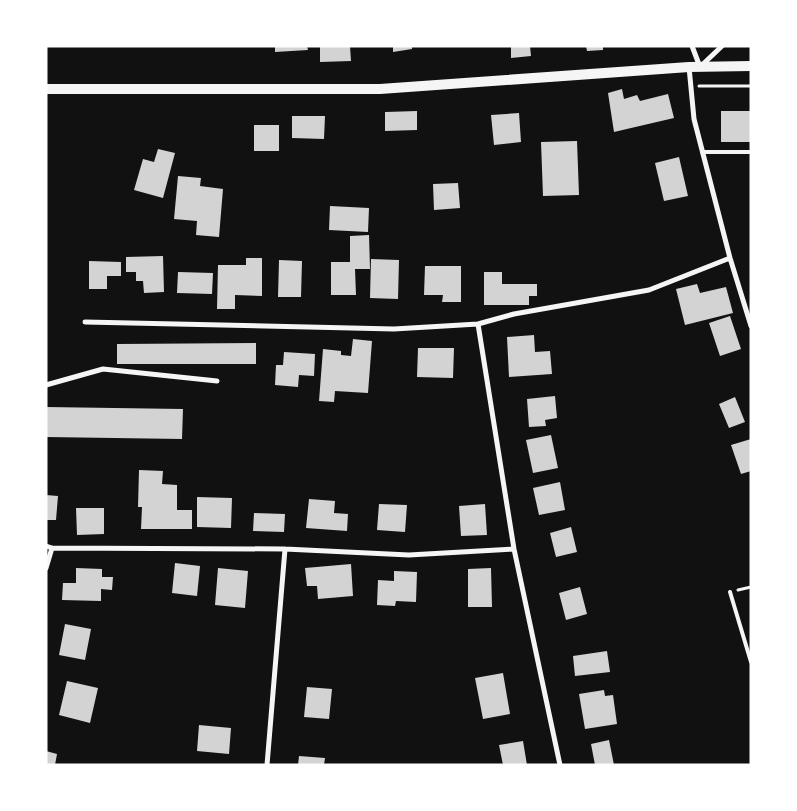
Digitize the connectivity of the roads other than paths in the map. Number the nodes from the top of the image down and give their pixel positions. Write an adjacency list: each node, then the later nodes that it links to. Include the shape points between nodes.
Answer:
1 (692, 46): 5 (street)
2 (722, 46): 5 (street)
3 (689, 66): 5 (main road); 6 (main road, via 380,89); 7 (street, via 689,86)
4 (751, 66): 5 (main road)
5 (700, 67)
6 (46, 89)
7 (702, 152): 8 (lane); 9 (street)
8 (751, 152)
9 (730, 258): 11 (street, via 649,290 514,314); 12 (street)
10 (85, 322): 11 (street, via 394,328)
11 (478, 324): 16 (street)
12 (751, 326)
13 (216, 381): 14 (street, via 103,369)
14 (46, 385)
15 (49, 547): 17 (street); 18 (street)
16 (514, 548): 17 (street, via 410,555); 22 (street)
17 (285, 549): 21 (street)
18 (46, 568)
19 (730, 592): 20 (lane)
20 (751, 662)
21 (266, 765)
22 (560, 765)

